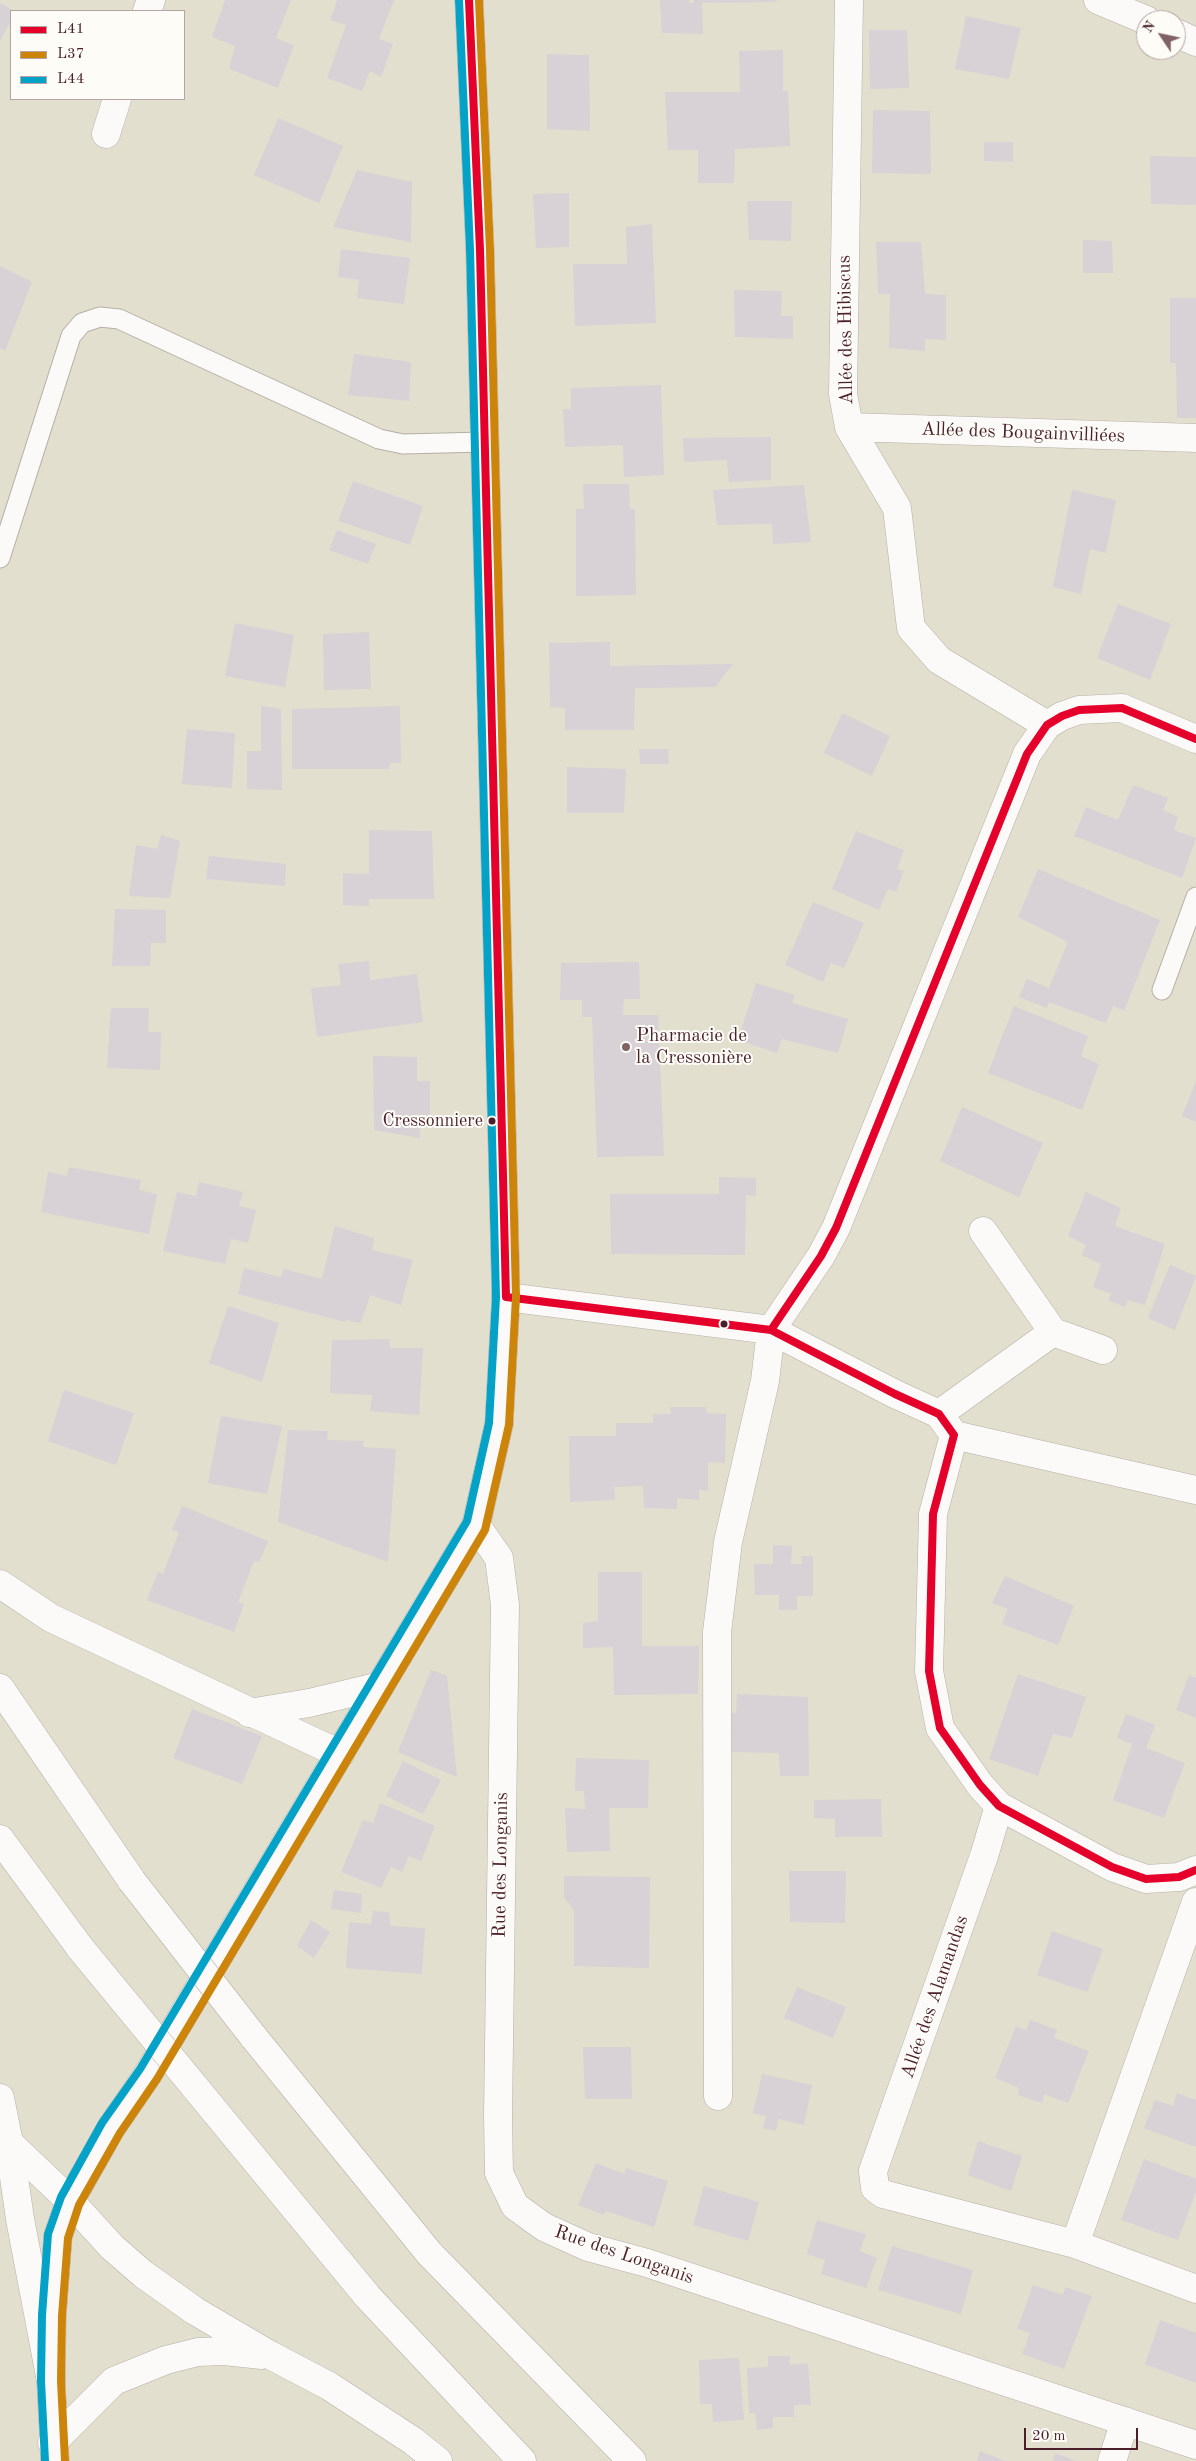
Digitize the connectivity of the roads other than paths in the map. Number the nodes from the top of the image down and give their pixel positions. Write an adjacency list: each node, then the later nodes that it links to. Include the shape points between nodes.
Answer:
1 (469, 0): 9 (main road, via 480,250)
2 (849, 0): 7 (main road, Allée des Hibiscus, via 843,394)
3 (1098, 0): 4 (main road)
4 (1136, 16)
5 (116, 100): 6 (main road)
6 (106, 134)
7 (849, 427): 8 (main road, Allée des Bougainvilliées); 11 (main road, Allée des Hibiscus, via 896,508 911,628 938,660)
8 (1196, 438)
9 (484, 442): 10 (lane, via 402,444 378,439 120,319 100,317 82,323 71,336); 16 (main road)
10 (0, 558)
11 (1047, 725): 12 (main road, via 1079,710 1122,708); 17 (main road, via 1027,754 836,1228 821,1256)
12 (1196, 739)
13 (1196, 897): 14 (lane)
14 (1162, 990)
15 (983, 1231): 18 (main road)
16 (506, 1297): 17 (main road); 22 (main road, via 499,1424)
17 (770, 1330): 20 (main road); 32 (main road, via 765,1381 728,1542 717,1632)
18 (1053, 1332): 19 (main road); 20 (main road)
19 (1103, 1350)
20 (947, 1424): 21 (main road); 28 (main road, via 933,1514 929,1671 940,1728)
21 (1196, 1490)
22 (476, 1525): 24 (main road); 40 (main road, Rue des Longanis, via 499,1558 505,1605 498,2116 500,2173 515,2206 544,2227 588,2246)
23 (0, 1584): 26 (main road, via 51,1618)
24 (380, 1686): 26 (main road); 27 (main road)
25 (0, 1688): 45 (main road, bridge, via 132,1881 429,2253)
26 (249, 1713): 27 (main road)
27 (340, 1754): 35 (main road, via 148,2074 111,2128)
28 (999, 1806): 30 (main road, via 1112,1867 1146,1879 1179,1877); 36 (main road, Allée des Alamandas, via 873,2171 875,2188 884,2194)
29 (0, 1840): 44 (main road, bridge, via 81,1949 368,2297)
30 (1196, 1870)
31 (1196, 1902): 36 (main road)
32 (718, 2096)
33 (0, 2098): 34 (main road)
34 (5, 2143): 35 (main road); 39 (main road)
35 (70, 2201): 38 (main road, via 112,2247 143,2274 195,2311); 39 (main road, via 58,2236)
36 (1075, 2244): 37 (main road)
37 (1196, 2288)
38 (270, 2356): 42 (main road, via 198,2352 166,2360 114,2381); 43 (main road, via 329,2386)
39 (51, 2381): 42 (main road)
40 (1125, 2422): 41 (main road, Rue des Longanis); 46 (main road)
41 (1196, 2445)
42 (54, 2452)
43 (438, 2461)
44 (522, 2461)
45 (632, 2461)
46 (1112, 2461)

